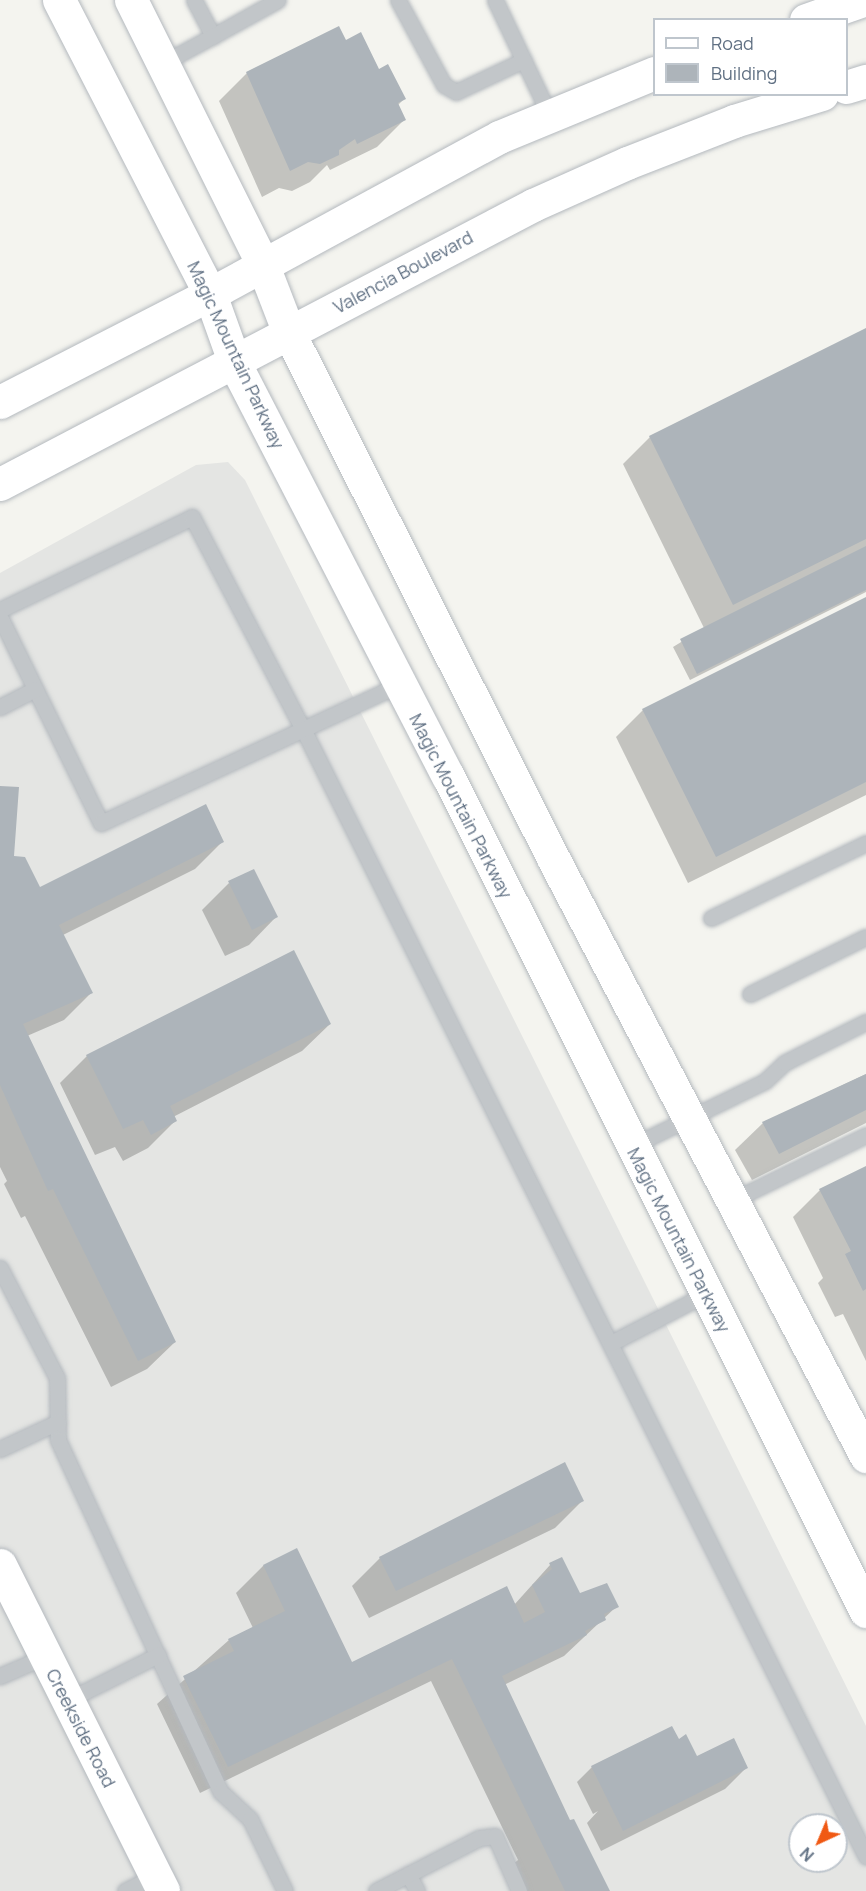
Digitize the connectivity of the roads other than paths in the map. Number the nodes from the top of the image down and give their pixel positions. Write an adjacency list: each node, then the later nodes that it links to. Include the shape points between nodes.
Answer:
1 (59, 0): 18 (main road, Magic Mountain Parkway)
2 (131, 0): 11 (main road)
3 (194, 0): 9 (lane)
4 (278, 0): 9 (lane)
5 (398, 0): 10 (lane, via 444,85 456,92)
6 (495, 0): 10 (lane)
7 (858, 1): 8 (main road)
8 (811, 18)
9 (213, 36): 11 (lane)
10 (524, 60): 16 (lane)
11 (164, 63): 17 (main road)
12 (653, 73): 16 (main road)
13 (866, 81): 14 (main road)
14 (848, 86)
15 (815, 96): 19 (main road, Valencia Boulevard, via 734,121 627,163 469,237)
16 (550, 116): 17 (main road, via 499,137)
17 (262, 263): 18 (main road); 19 (main road)
18 (210, 294): 20 (main road, Magic Mountain Parkway); 21 (main road)
19 (289, 333): 20 (main road, Valencia Boulevard); 34 (main road, via 554,860)
20 (236, 364): 22 (main road, Valencia Boulevard); 25 (main road, Magic Mountain Parkway)
21 (0, 402)
22 (0, 484)
23 (0, 610): 28 (lane, via 192,517)
24 (0, 617): 26 (lane)
25 (398, 686): 28 (lane); 36 (main road, Magic Mountain Parkway)
26 (35, 689): 27 (lane); 28 (lane, via 101,823)
27 (0, 707)
28 (304, 731): 40 (lane)
29 (866, 843): 30 (lane)
30 (711, 918)
31 (866, 936): 32 (lane)
32 (750, 994)
33 (866, 1022): 34 (lane, via 784,1063 765,1081)
34 (690, 1117): 36 (lane); 37 (main road)
35 (866, 1135): 37 (lane)
36 (632, 1146): 39 (main road, Magic Mountain Parkway)
37 (733, 1200): 43 (main road)
38 (0, 1268): 41 (lane, via 57,1378)
39 (706, 1294): 40 (lane); 45 (main road, Magic Mountain Parkway)
40 (611, 1343): 50 (lane)
41 (58, 1422): 42 (lane); 46 (lane, via 58,1440)
42 (0, 1449)
43 (866, 1456)
44 (0, 1564): 47 (main road, Creekside Road)
45 (866, 1611)
46 (158, 1655): 49 (lane); 54 (lane, via 221,1792 250,1820)
47 (46, 1656): 48 (lane); 49 (main road, Creekside Road)
48 (0, 1676)
49 (68, 1700): 52 (main road, Creekside Road)
50 (866, 1856)
51 (408, 1874): 55 (lane); 56 (lane); 57 (lane, via 479,1838 495,1836)
52 (159, 1884): 53 (lane)
53 (125, 1891)
54 (285, 1891)
55 (376, 1891)
56 (417, 1891)
57 (519, 1891)

